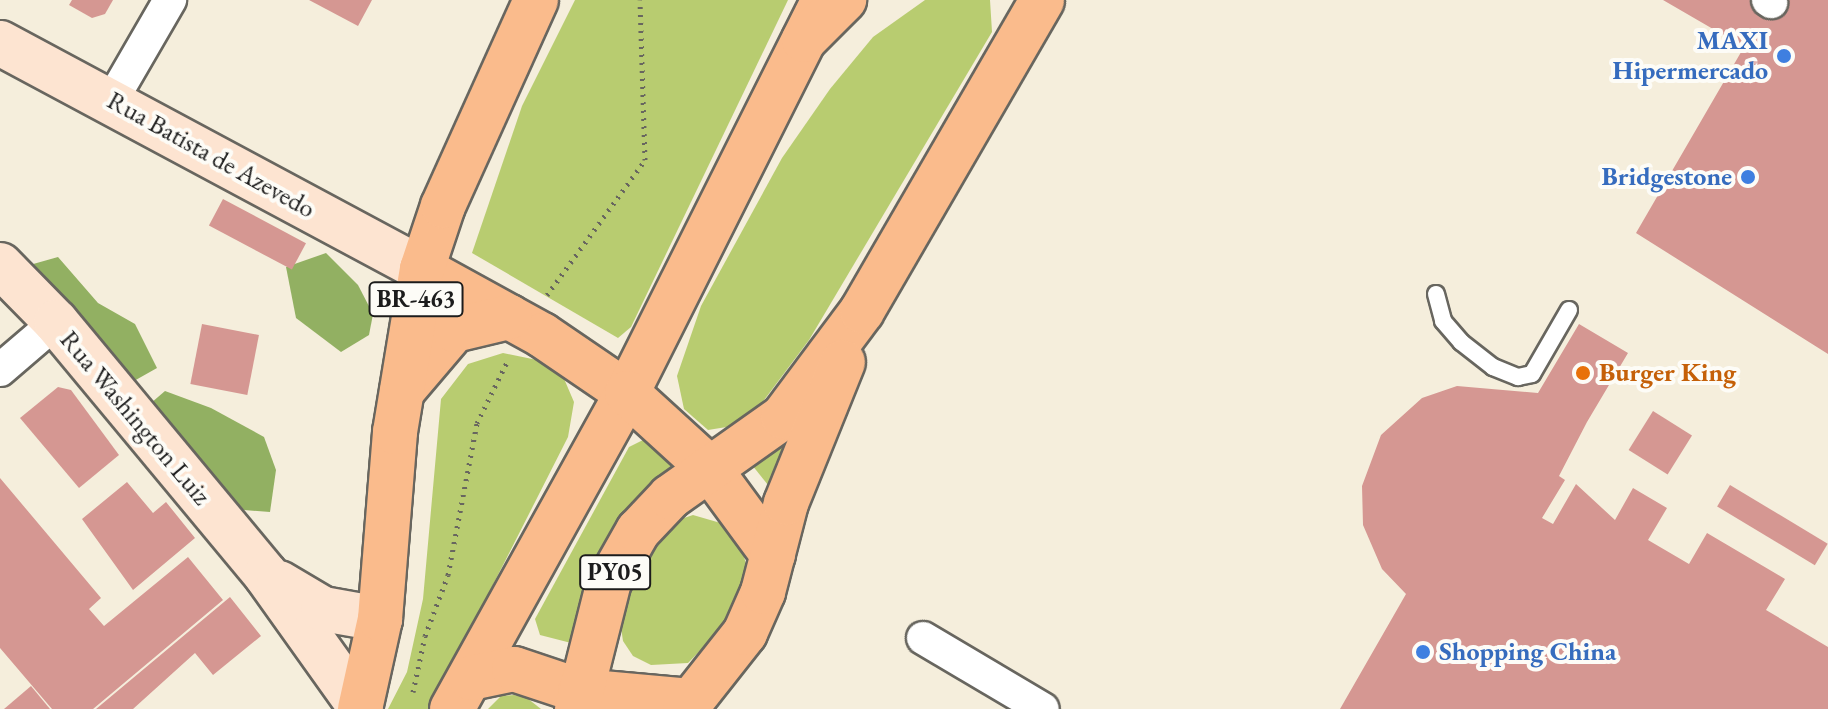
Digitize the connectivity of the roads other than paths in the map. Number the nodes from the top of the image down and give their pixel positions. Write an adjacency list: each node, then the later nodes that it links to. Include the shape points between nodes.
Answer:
1 (170, 0): 8 (street)
2 (536, 0): 10 (main road, BR-463, via 443,206)
3 (824, 0): 6 (main road)
4 (844, 0): 6 (main road)
5 (1042, 0): 13 (main road)
6 (804, 40): 18 (main road)
7 (0, 43): 8 (street, Rua Batista de Azevedo)
8 (112, 100): 10 (street, Rua Batista de Azevedo)
9 (0, 265): 15 (street, Rua Washington Luiz)
10 (422, 269): 14 (main road); 17 (main road, BR-463)
11 (1436, 294): 12 (lane, via 1443,321 1461,342 1493,367 1518,377 1532,374)
12 (1569, 310)
13 (862, 311): 19 (main road, via 783,417); 20 (main road, via 786,503)
14 (509, 317): 17 (main road, via 454,330); 18 (main road)
15 (56, 322): 16 (street); 21 (street, Rua Washington Luiz)
16 (0, 370)
17 (401, 393): 22 (main road, BR-463)
18 (627, 393): 19 (main road); 24 (main road)
19 (709, 468): 20 (main road); 25 (main road, PY05, via 670,497 638,531 609,582)
20 (773, 555): 26 (main road, via 745,633)
21 (266, 575): 22 (street, Rua Washington Luiz, via 323,609); 27 (street, Rua Washington Luiz)
22 (380, 619): 27 (main road, BR-463)
23 (923, 638): 28 (street)
24 (445, 695): 25 (main road, via 493,669 514,669)
25 (579, 700): 26 (main road)
26 (688, 705)
27 (360, 708)
28 (1043, 709)

